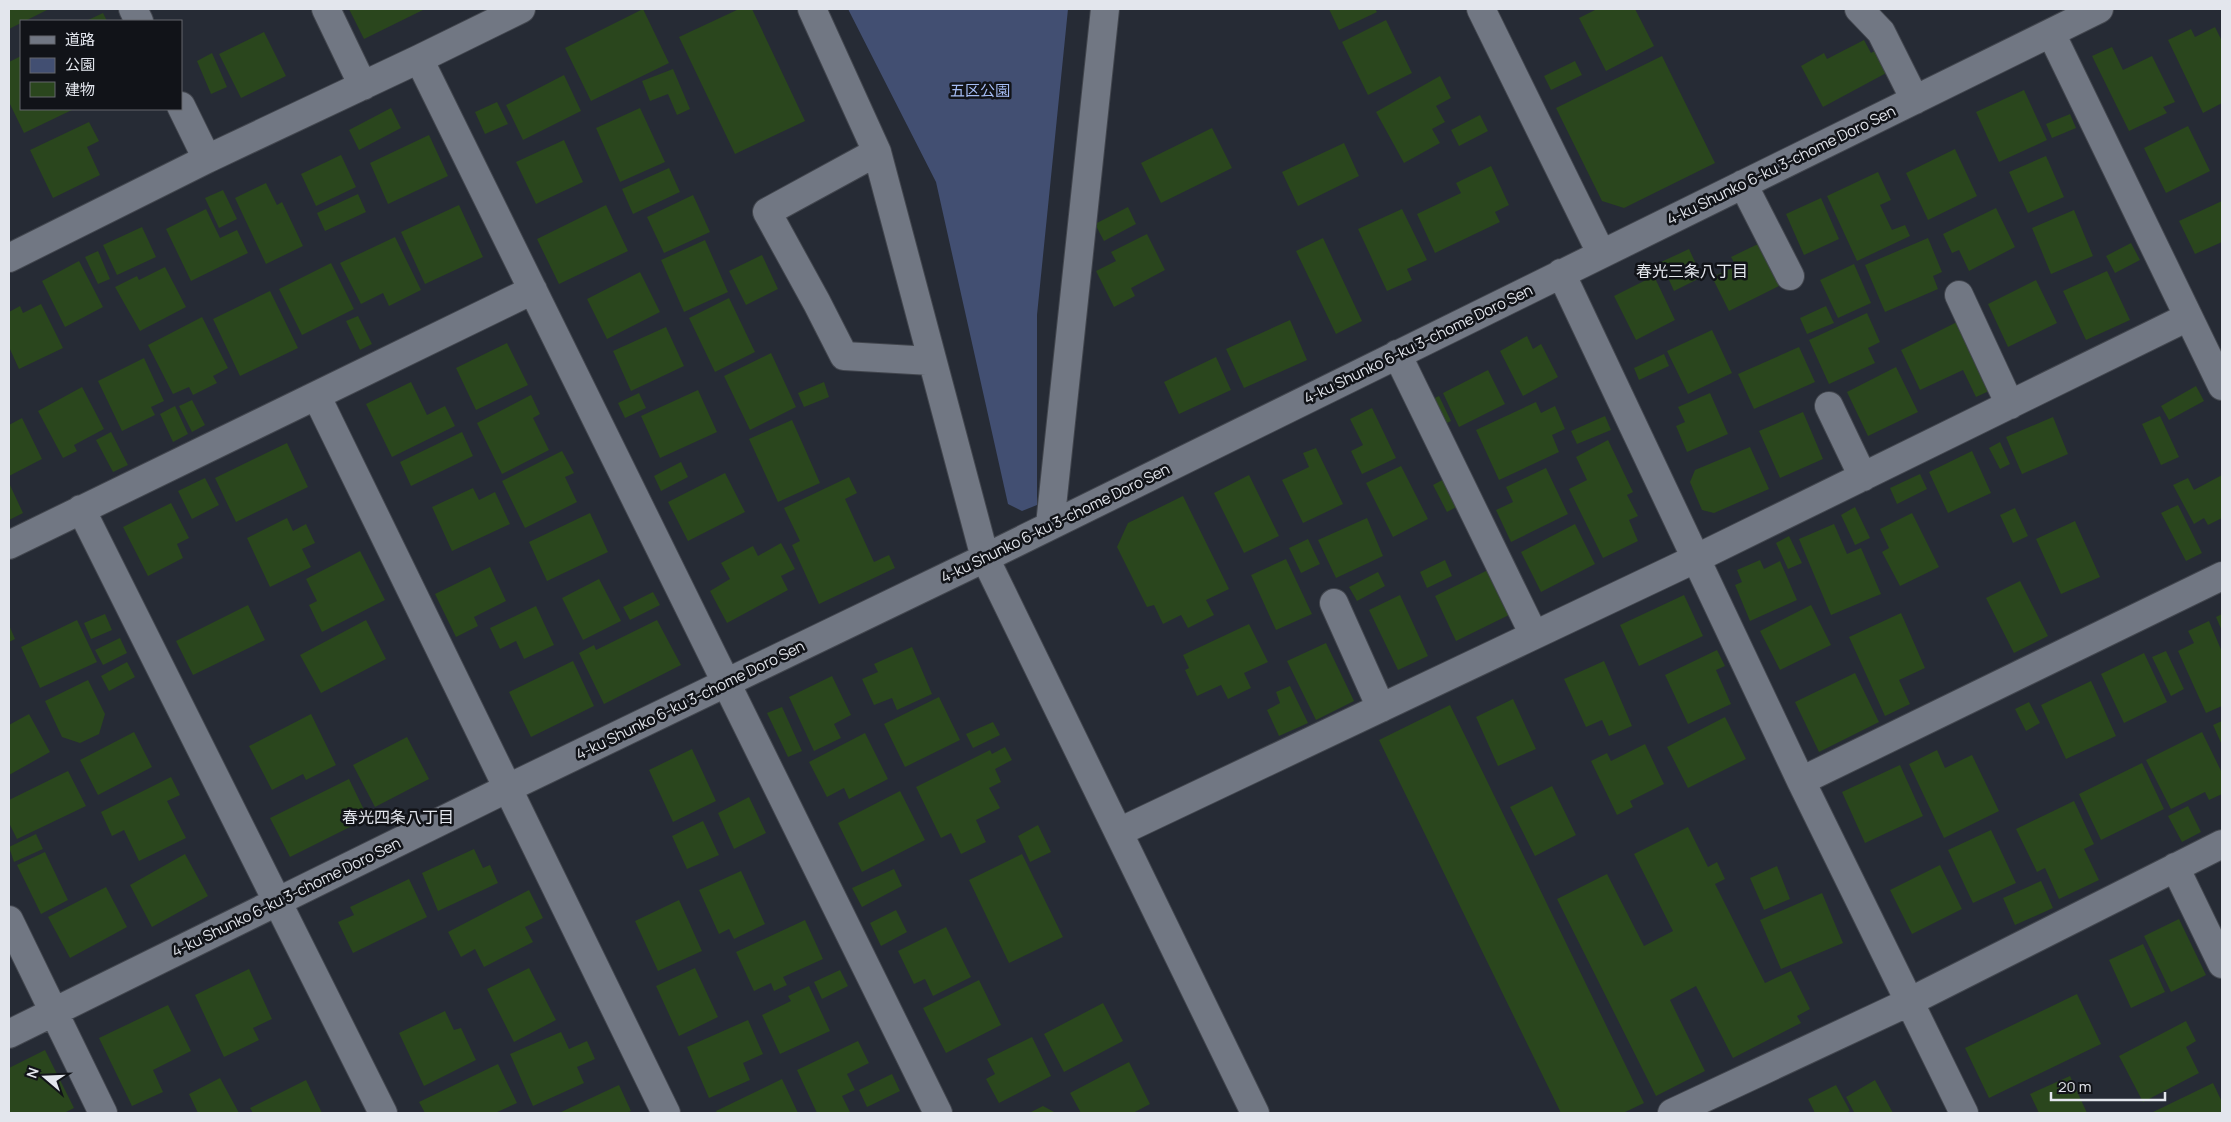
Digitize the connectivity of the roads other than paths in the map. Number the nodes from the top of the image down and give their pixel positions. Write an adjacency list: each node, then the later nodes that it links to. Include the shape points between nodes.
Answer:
1 (326, 9): 10 (street)
2 (521, 9): 9 (street)
3 (812, 9): 13 (street)
4 (1105, 9): 31 (street)
5 (1481, 9): 16 (street)
6 (1859, 9): 11 (street, via 1880,32)
7 (2099, 9): 8 (street, 4-ku Shunko 6-ku 3-chome Doro Sen)
8 (2051, 34): 11 (street, 4-ku Shunko 6-ku 3-chome Doro Sen); 22 (street)
9 (419, 60): 10 (street); 20 (street)
10 (363, 86): 14 (street)
11 (1915, 100): 15 (street, 4-ku Shunko 6-ku 3-chome Doro Sen)
12 (182, 108): 14 (street)
13 (877, 152): 24 (street); 24 (street, via 767,212 844,356)
14 (207, 159): 17 (street)
15 (1743, 184): 16 (street, 4-ku Shunko 6-ku 3-chome Doro Sen); 19 (street)
16 (1601, 253): 18 (street, 4-ku Shunko 6-ku 3-chome Doro Sen)
17 (9, 258)
18 (1561, 273): 23 (street, 4-ku Shunko 6-ku 3-chome Doro Sen); 34 (street)
19 (1790, 276)
20 (533, 290): 26 (street); 38 (street)
21 (1959, 295): 27 (street)
22 (2188, 317): 25 (street); 27 (street)
23 (1397, 354): 31 (street, 4-ku Shunko 6-ku 3-chome Doro Sen); 37 (street)
24 (931, 361): 33 (street)
25 (2222, 386)
26 (317, 397): 30 (street); 41 (street)
27 (2010, 405): 29 (street)
28 (1829, 406): 29 (street)
29 (1863, 478): 34 (street)
30 (81, 509): 32 (street); 45 (street)
31 (1050, 525): 33 (street, 4-ku Shunko 6-ku 3-chome Doro Sen)
32 (9, 545)
33 (985, 558): 38 (street, 4-ku Shunko 6-ku 3-chome Doro Sen); 42 (street)
34 (1697, 558): 37 (street); 40 (street)
35 (2222, 576): 40 (street)
36 (1334, 603): 39 (street)
37 (1534, 636): 39 (street)
38 (726, 682): 41 (street, 4-ku Shunko 6-ku 3-chome Doro Sen); 54 (street)
39 (1381, 708): 42 (street)
40 (1801, 780): 48 (street)
41 (506, 788): 45 (street, 4-ku Shunko 6-ku 3-chome Doro Sen); 53 (street)
42 (1119, 832): 55 (street)
43 (2222, 844): 44 (street)
44 (2175, 867): 47 (street); 48 (street)
45 (277, 901): 49 (street, 4-ku Shunko 6-ku 3-chome Doro Sen); 52 (street)
46 (9, 920): 49 (street)
47 (2222, 964)
48 (1909, 1002): 56 (street); 57 (street)
49 (53, 1012): 50 (street, 4-ku Shunko 6-ku 3-chome Doro Sen); 51 (street)
50 (9, 1034)
51 (103, 1113)
52 (382, 1113)
53 (666, 1113)
54 (938, 1113)
55 (1256, 1113)
56 (1672, 1113)
57 (1964, 1113)

